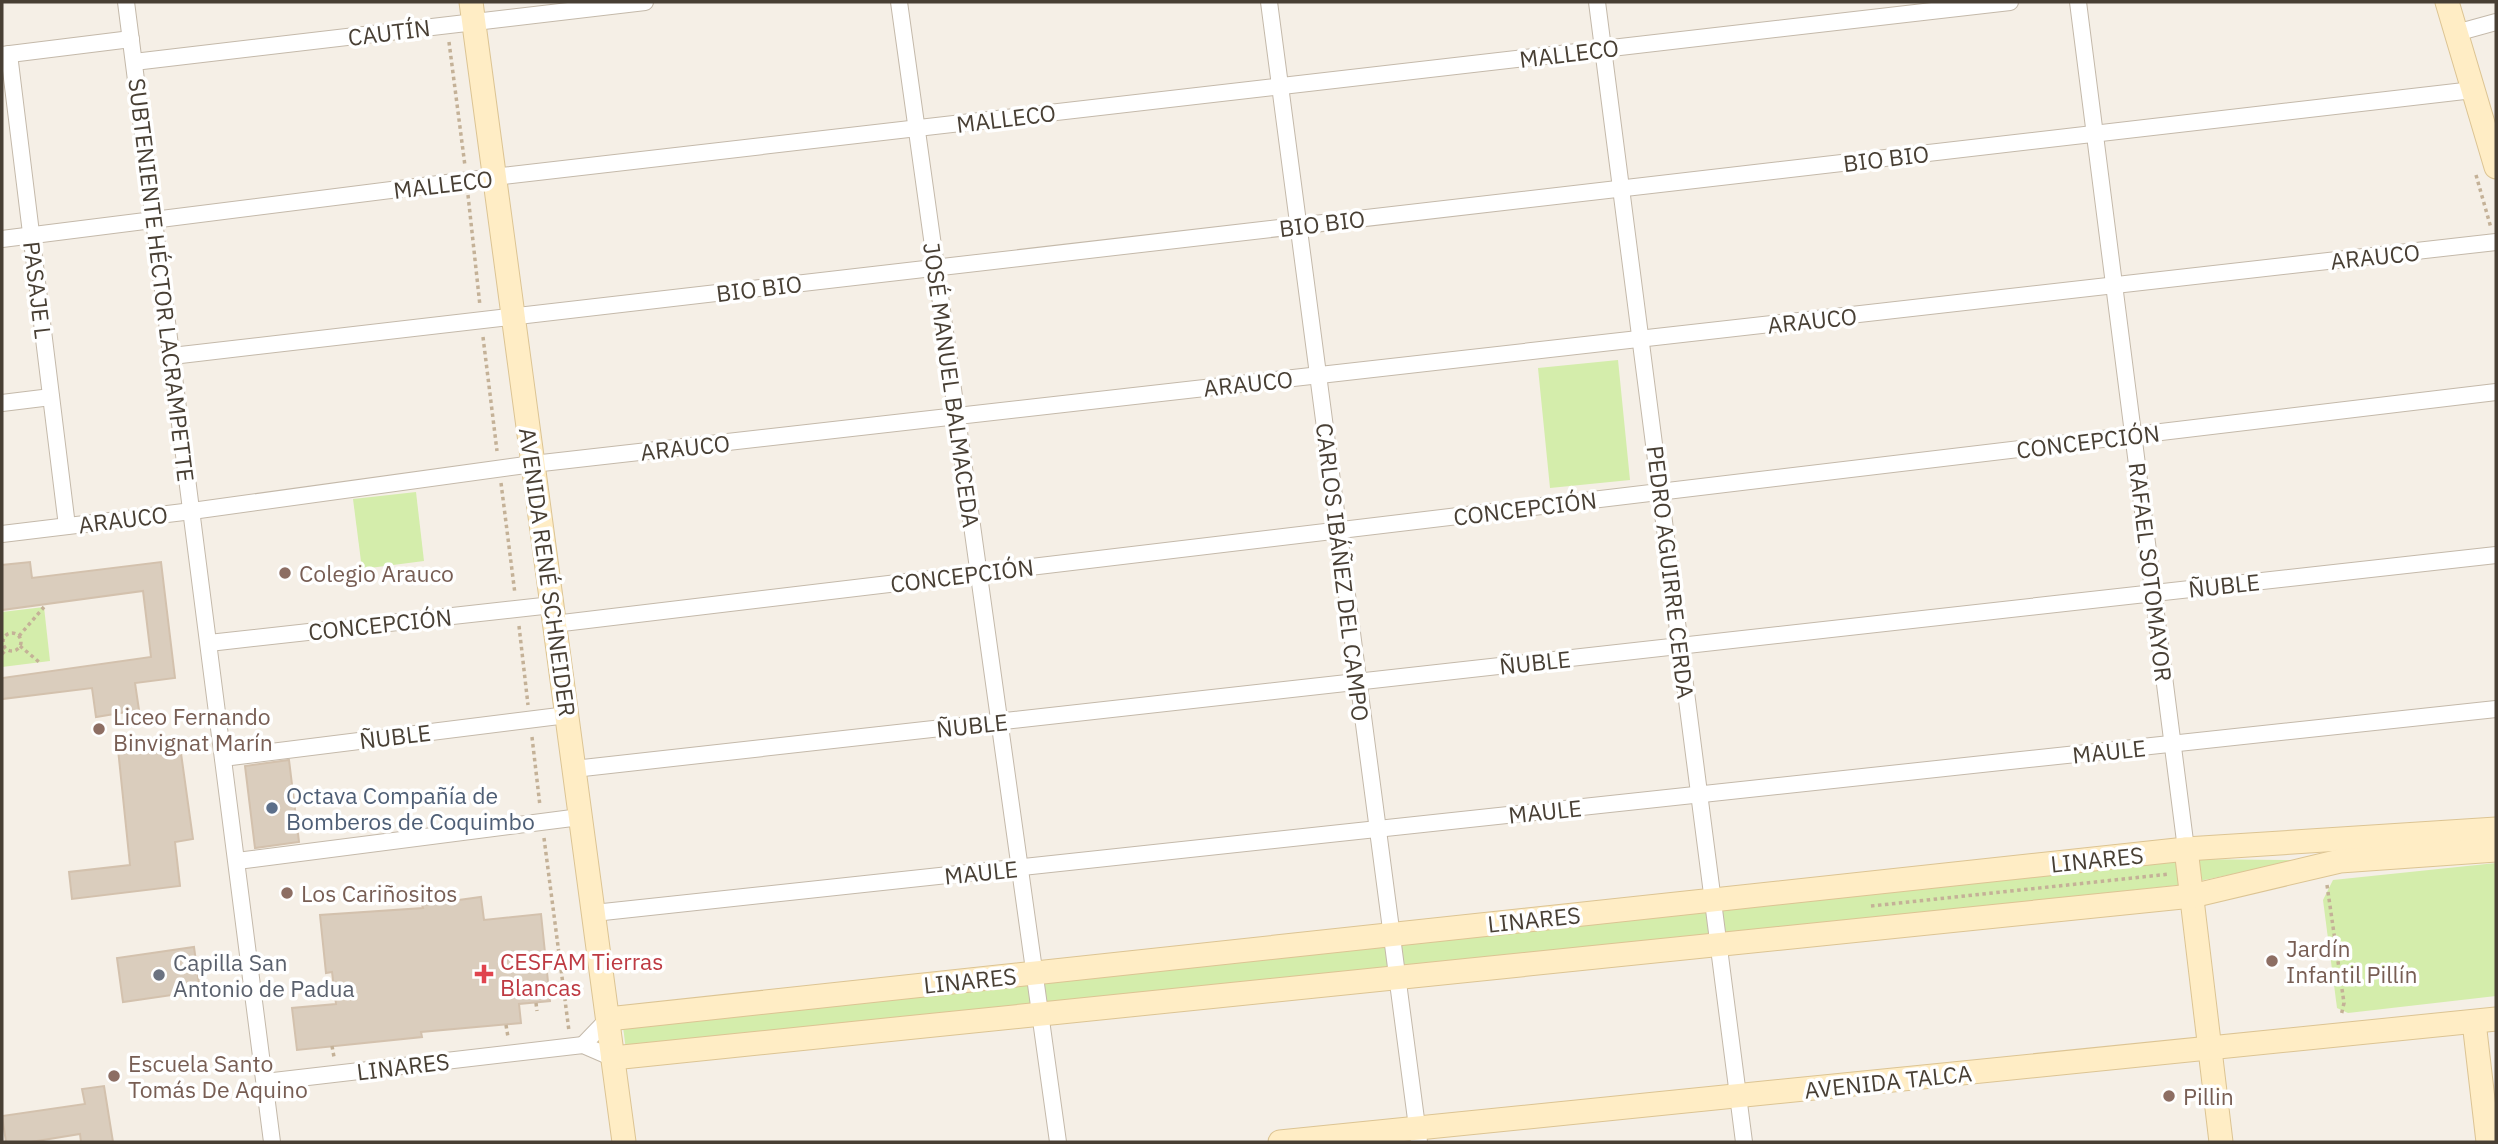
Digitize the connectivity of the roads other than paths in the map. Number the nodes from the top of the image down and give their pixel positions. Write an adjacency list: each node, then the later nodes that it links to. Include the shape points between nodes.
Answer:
1 (126, 2): 12 (street, SUBTENIENTE HÉCTOR LACRAMPETTE)
2 (645, 2): 9 (street, CAUTÍN)
3 (899, 2): 18 (street, JOSÉ MANUEL BALMACEDA)
4 (1269, 2): 16 (street, CARLOS IBÁÑEZ DEL CAMPO)
5 (1597, 2): 13 (street, PEDRO AGUIRRE CERDA)
6 (2010, 2): 13 (street, MALLECO)
7 (2078, 2): 19 (street, RAFAEL SOTOMAYOR)
8 (2446, 2): 11 (main road)
9 (472, 12): 15 (street, CAUTÍN, via 446,25); 21 (main road, AVENIDA RENÉ SCHNEIDER)
10 (2496, 22): 11 (street)
11 (2456, 33): 17 (main road)
12 (131, 39): 14 (street); 15 (street, SUBTENIENTE HÉCTOR LACRAMPETTE)
13 (1603, 49): 16 (street, MALLECO); 22 (street, PEDRO AGUIRRE CERDA)
14 (5, 55): 25 (street, PASAJE L)
15 (134, 62): 23 (street, SUBTENIENTE HÉCTOR LACRAMPETTE)
16 (1280, 86): 18 (street, MALLECO); 24 (street, CARLOS IBÁÑEZ DEL CAMPO)
17 (2473, 90): 19 (street, BIO BIO); 20 (main road)
18 (916, 128): 21 (street, MALLECO); 28 (street, JOSÉ MANUEL BALMACEDA)
19 (2095, 134): 22 (street, BIO BIO); 29 (street, RAFAEL SOTOMAYOR)
20 (2496, 167)
21 (494, 177): 23 (street, MALLECO); 30 (main road, AVENIDA RENÉ SCHNEIDER)
22 (1621, 188): 24 (street, BIO BIO); 31 (street, PEDRO AGUIRRE CERDA)
23 (154, 220): 25 (street, MALLECO); 32 (street, SUBTENIENTE HÉCTOR LACRAMPETTE)
24 (1298, 226): 28 (street, BIO BIO); 33 (street, CARLOS IBÁÑEZ DEL CAMPO)
25 (31, 236): 26 (street, MALLECO); 35 (street, PASAJE L)
26 (2, 239)
27 (2496, 243): 29 (street, ARAUCO)
28 (936, 268): 30 (street, BIO BIO); 37 (street, JOSÉ MANUEL BALMACEDA)
29 (2115, 285): 31 (street, ARAUCO); 38 (street, RAFAEL SOTOMAYOR)
30 (513, 316): 32 (street, BIO BIO); 39 (main road, AVENIDA RENÉ SCHNEIDER)
31 (1641, 339): 33 (street, ARAUCO); 40 (street, PEDRO AGUIRRE CERDA)
32 (172, 356): 41 (street, SUBTENIENTE HÉCTOR LACRAMPETTE)
33 (1318, 376): 37 (street, ARAUCO); 43 (street, CARLOS IBÁÑEZ DEL CAMPO)
34 (2496, 393): 38 (street, CONCEPCIÓN)
35 (51, 397): 36 (street); 42 (street, PASAJE L)
36 (2, 403)
37 (957, 416): 39 (street, ARAUCO); 46 (street, JOSÉ MANUEL BALMACEDA)
38 (2133, 436): 40 (street, CONCEPCIÓN); 47 (street, RAFAEL SOTOMAYOR)
39 (533, 464): 41 (street, ARAUCO); 48 (main road, AVENIDA RENÉ SCHNEIDER)
40 (1660, 492): 43 (street, CONCEPCIÓN); 50 (street, PEDRO AGUIRRE CERDA)
41 (191, 511): 42 (street, ARAUCO); 49 (street, SUBTENIENTE HÉCTOR LACRAMPETTE)
42 (67, 526): 44 (street, ARAUCO)
43 (1338, 531): 46 (street, CONCEPCIÓN); 51 (street, CARLOS IBÁÑEZ DEL CAMPO)
44 (2, 534)
45 (2496, 555): 47 (street, ÑUBLE)
46 (979, 573): 48 (street, CONCEPCIÓN); 54 (street, JOSÉ MANUEL BALMACEDA)
47 (2154, 593): 50 (street, ÑUBLE); 55 (street, RAFAEL SOTOMAYOR)
48 (553, 615): 49 (street, CONCEPCIÓN, via 517,609); 53 (main road, AVENIDA RENÉ SCHNEIDER)
49 (209, 643): 56 (street, SUBTENIENTE HÉCTOR LACRAMPETTE)
50 (1680, 646): 51 (street, ÑUBLE); 58 (street, PEDRO AGUIRRE CERDA)
51 (1358, 682): 54 (street, ÑUBLE); 60 (street, CARLOS IBÁÑEZ DEL CAMPO)
52 (2496, 709): 55 (street, MAULE)
53 (567, 715): 56 (street, ÑUBLE); 57 (main road, AVENIDA RENÉ SCHNEIDER)
54 (999, 722): 57 (street, ÑUBLE); 65 (street, JOSÉ MANUEL BALMACEDA)
55 (2173, 744): 58 (street, MAULE); 62 (street, RAFAEL SOTOMAYOR)
56 (223, 758): 64 (street, SUBTENIENTE HÉCTOR LACRAMPETTE)
57 (574, 769): 59 (main road, AVENIDA RENÉ SCHNEIDER)
58 (1699, 795): 60 (street, MAULE); 67 (street, PEDRO AGUIRRE CERDA)
59 (580, 817): 64 (street); 68 (main road, AVENIDA RENÉ SCHNEIDER)
60 (1377, 829): 65 (street, MAULE); 69 (street, CARLOS IBÁÑEZ DEL CAMPO)
61 (2496, 829): 62 (main road, LINARES)
62 (2186, 849): 66 (main road, RAFAEL SOTOMAYOR); 67 (main road, LINARES)
63 (2496, 850): 66 (main road, LINARES, via 2340,861)
64 (237, 861): 79 (street, SUBTENIENTE HÉCTOR LACRAMPETTE)
65 (1020, 868): 68 (street, MAULE); 71 (street, JOSÉ MANUEL BALMACEDA)
66 (2192, 896): 70 (main road, LINARES); 77 (main road, RAFAEL SOTOMAYOR)
67 (1713, 900): 69 (main road, LINARES); 70 (street, PEDRO AGUIRRE CERDA)
68 (593, 913): 74 (main road, AVENIDA RENÉ SCHNEIDER)
69 (1391, 934): 71 (main road, LINARES); 72 (street, CARLOS IBÁÑEZ DEL CAMPO)
70 (1719, 944): 72 (main road, LINARES); 80 (street, PEDRO AGUIRRE CERDA)
71 (1035, 974): 73 (street, JOSÉ MANUEL BALMACEDA); 74 (main road, LINARES)
72 (1396, 977): 73 (main road, LINARES); 81 (street, CARLOS IBÁÑEZ DEL CAMPO)
73 (1041, 1015): 78 (main road, LINARES); 84 (street, JOSÉ MANUEL BALMACEDA)
74 (608, 1019): 76 (street); 78 (main road, AVENIDA RENÉ SCHNEIDER)
75 (2485, 1021): 77 (main road, AVENIDA TALCA); 88 (main road)
76 (583, 1045): 78 (street, LINARES); 79 (street, LINARES)
77 (2210, 1048): 80 (main road, AVENIDA TALCA); 87 (main road, RAFAEL SOTOMAYOR)
78 (613, 1058): 83 (main road, AVENIDA RENÉ SCHNEIDER)
79 (265, 1082): 82 (street, SUBTENIENTE HÉCTOR LACRAMPETTE)
80 (1738, 1096): 81 (main road, AVENIDA TALCA); 86 (street, PEDRO AGUIRRE CERDA)
81 (1418, 1135): 85 (main road, AVENIDA TALCA)
82 (272, 1142)
83 (624, 1142)
84 (1058, 1142)
85 (1280, 1142)
86 (1744, 1142)
87 (2221, 1142)
88 (2488, 1142)

